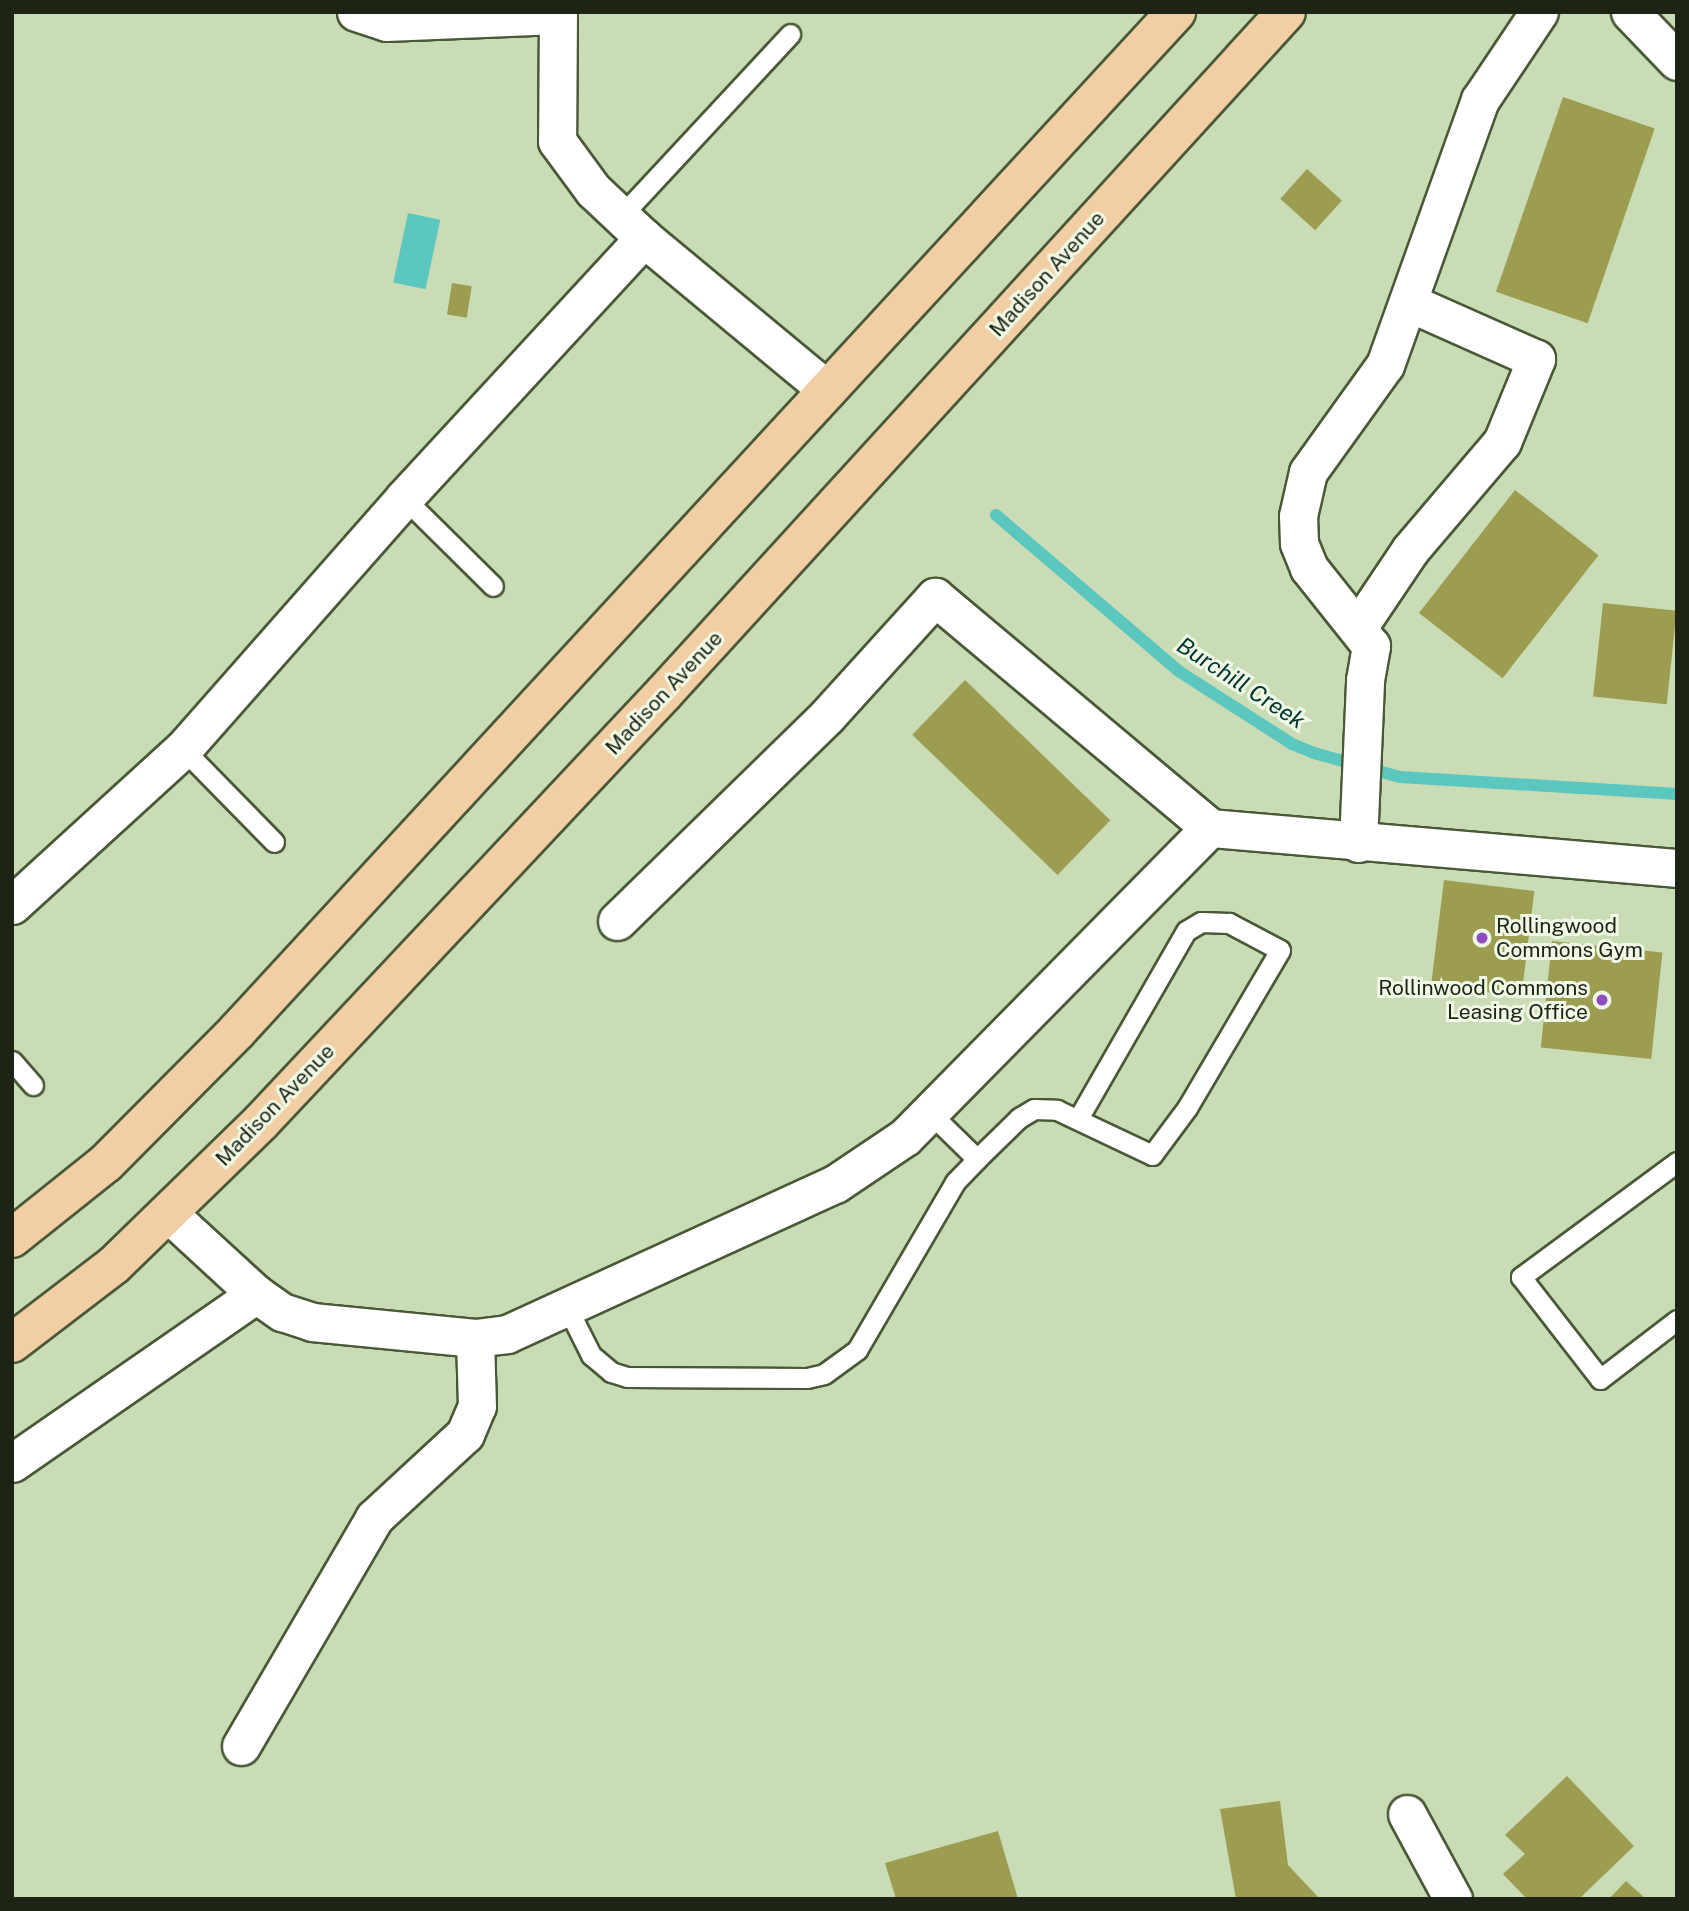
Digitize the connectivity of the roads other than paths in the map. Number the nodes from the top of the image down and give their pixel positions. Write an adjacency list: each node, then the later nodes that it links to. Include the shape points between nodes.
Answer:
1 (356, 12): 6 (street, via 386,22)
2 (1176, 12): 11 (main road)
3 (1286, 12): 28 (main road, Madison Avenue, via 664,693)
4 (1539, 12): 10 (street, via 1480,100)
5 (1629, 12): 8 (street)
6 (558, 14): 9 (street, via 557,141 593,190)
7 (790, 34): 9 (lane)
8 (1677, 61)
9 (633, 227): 11 (street); 12 (street)
10 (1408, 302): 14 (street, via 1385,365 1308,472 1298,516 1299,544 1308,568); 14 (street, via 1536,359 1502,442 1410,550)
11 (827, 390): 29 (main road, via 166,1105 106,1163)
12 (404, 498): 13 (lane); 15 (street)
13 (493, 586)
14 (1359, 626): 18 (street, via 1371,646)
15 (183, 749): 17 (lane); 20 (street)
16 (1210, 828): 18 (street); 21 (street, via 935,597 827,716); 24 (street)
17 (274, 842)
18 (1357, 843): 19 (street)
19 (1677, 868)
20 (12, 905)
21 (617, 922)
22 (12, 1060): 23 (lane)
23 (33, 1085)
24 (929, 1112): 26 (lane); 31 (street, via 905,1137 835,1184)
25 (1078, 1119): 25 (lane, via 1152,1155 1187,1108 1280,950 1229,923 1201,922 1186,931); 26 (lane, via 1056,1110 1034,1110 1019,1118)
26 (977, 1159): 31 (lane, via 955,1182 857,1350 824,1374 807,1378 627,1377 611,1372 591,1355)
27 (1677, 1162): 32 (lane, via 1521,1277 1600,1379)
28 (170, 1215): 30 (street); 34 (main road, Madison Avenue)
29 (12, 1238)
30 (256, 1294): 33 (street, via 282,1312 312,1322); 35 (street)
31 (567, 1307): 33 (street, via 507,1334)
32 (1677, 1320)
33 (475, 1338): 36 (street, via 477,1406 465,1434 374,1518)
34 (12, 1343)
35 (12, 1463)
36 (241, 1746)
37 (1407, 1814): 38 (street)
38 (1453, 1899)

